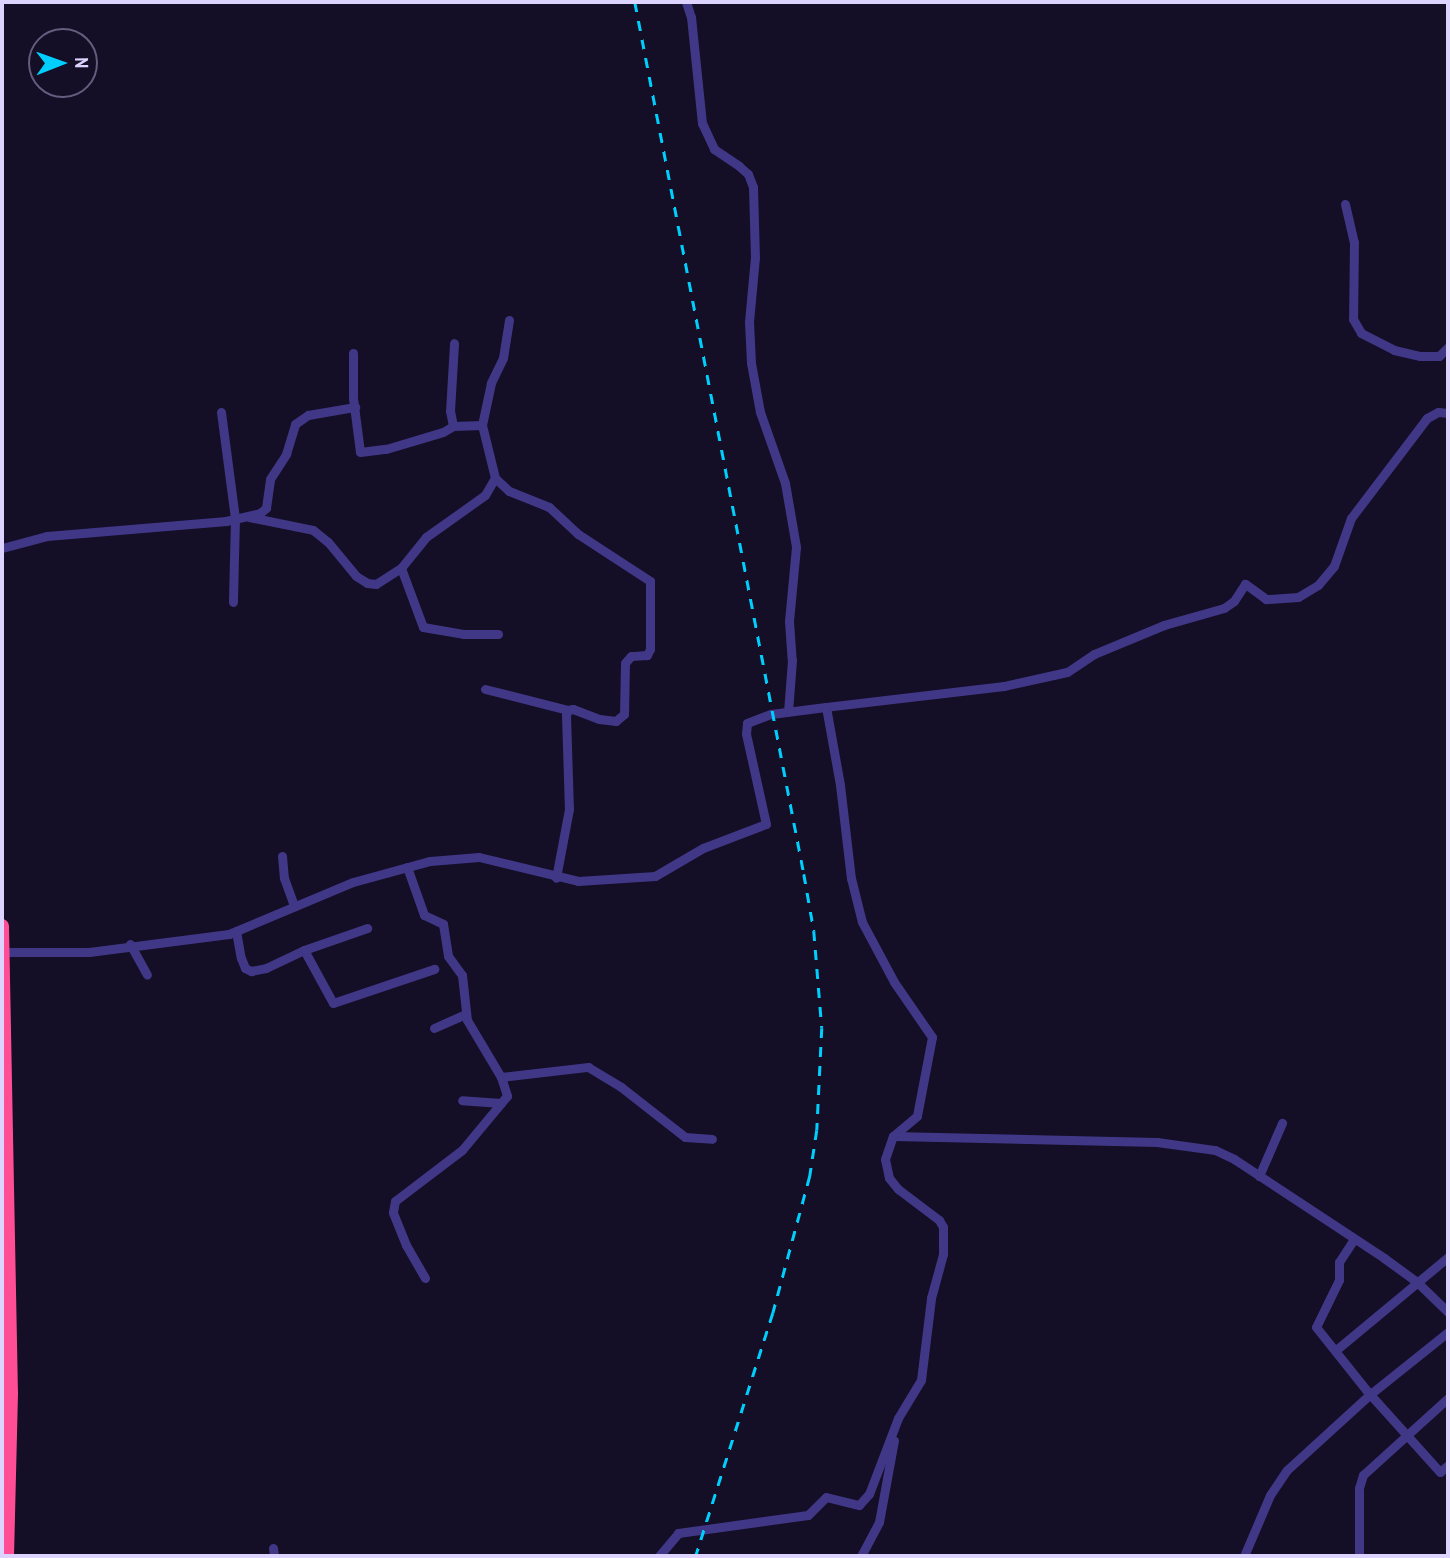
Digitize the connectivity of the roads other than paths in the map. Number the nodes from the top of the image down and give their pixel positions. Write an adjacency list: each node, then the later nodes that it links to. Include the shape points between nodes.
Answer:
1 (686, 2): 21 (street, via 702,123 714,149 739,166 753,187 751,362 760,412 785,483 796,547)
2 (1345, 204): 5 (street, via 1354,242 1353,319 1361,333 1394,350 1420,356 1439,356)
3 (509, 320): 10 (street, via 503,358 491,383)
4 (454, 343): 11 (street)
5 (1448, 347)
6 (353, 353): 7 (street)
7 (355, 407): 11 (street, via 360,452 386,449); 13 (street, via 308,415 295,424 286,454 270,479 266,508)
8 (221, 412): 13 (street)
9 (1448, 413): 19 (street, via 1427,418 1351,518 1334,566 1318,585 1298,597 1266,599 1245,584 1224,608 1164,625 1094,654 1067,671 1004,686)
10 (482, 425): 11 (street); 12 (street)
11 (453, 426)
12 (495, 478): 15 (street, via 485,495 426,537); 20 (street, via 509,491 549,507 578,534 650,581 650,649 647,655 631,656 625,663 624,713 617,721)
13 (239, 517): 14 (street, via 47,536); 15 (street, via 313,530 367,583 376,584); 16 (street)
14 (2, 548)
15 (401, 568): 17 (street, via 424,626 464,634)
16 (233, 602)
17 (498, 634)
18 (485, 689): 20 (street)
19 (826, 707): 21 (street); 40 (street, via 851,878 862,922 894,982 932,1037 917,1116)
20 (568, 710): 24 (street, via 569,809)
21 (788, 712): 24 (street, via 758,717 746,727 766,824 703,848 655,876)
22 (282, 856): 25 (street)
23 (407, 867): 24 (street, via 479,857); 25 (street, via 353,881); 34 (street, via 424,915 443,924 448,956 462,975)
24 (556, 878)
25 (294, 906): 28 (street)
26 (2, 926): 31 (highway)
27 (368, 928): 30 (street)
28 (236, 931): 29 (street); 30 (street, via 241,958 251,971)
29 (130, 944): 31 (street, via 89,952); 33 (street)
30 (304, 950): 32 (street, via 333,1003)
31 (2, 952): 55 (highway, via 10,1393)
32 (434, 969)
33 (147, 975)
34 (466, 1014): 35 (street); 36 (street)
35 (434, 1028)
36 (500, 1077): 38 (street, via 507,1096); 41 (street, via 588,1067 685,1138)
37 (462, 1100): 38 (street)
38 (500, 1103): 45 (street, via 462,1150 395,1201 393,1212)
39 (1282, 1123): 42 (street)
40 (893, 1136): 42 (street, via 1188,1144 1215,1150); 52 (street, via 885,1159 889,1178 939,1220 943,1236 921,1380)
41 (712, 1139)
42 (1258, 1176): 43 (street)
43 (1354, 1239): 46 (street); 49 (street, via 1339,1262 1339,1280 1316,1328)
44 (1448, 1256): 46 (street)
45 (425, 1278)
46 (1417, 1282): 47 (street); 49 (street)
47 (1448, 1312)
48 (1448, 1332): 50 (street)
49 (1336, 1350): 50 (street)
50 (1370, 1394): 53 (street); 58 (street, via 1287,1470 1269,1495)
51 (1448, 1398): 53 (street)
52 (896, 1423): 56 (street, via 862,1503 826,1497 808,1516 678,1533); 57 (street, via 879,1521)
53 (1406, 1435): 54 (street, via 1440,1472); 59 (street, via 1363,1475)
54 (1448, 1465)
55 (7, 1556)
56 (659, 1556)
57 (861, 1556)
58 (1244, 1556)
59 (1359, 1556)

